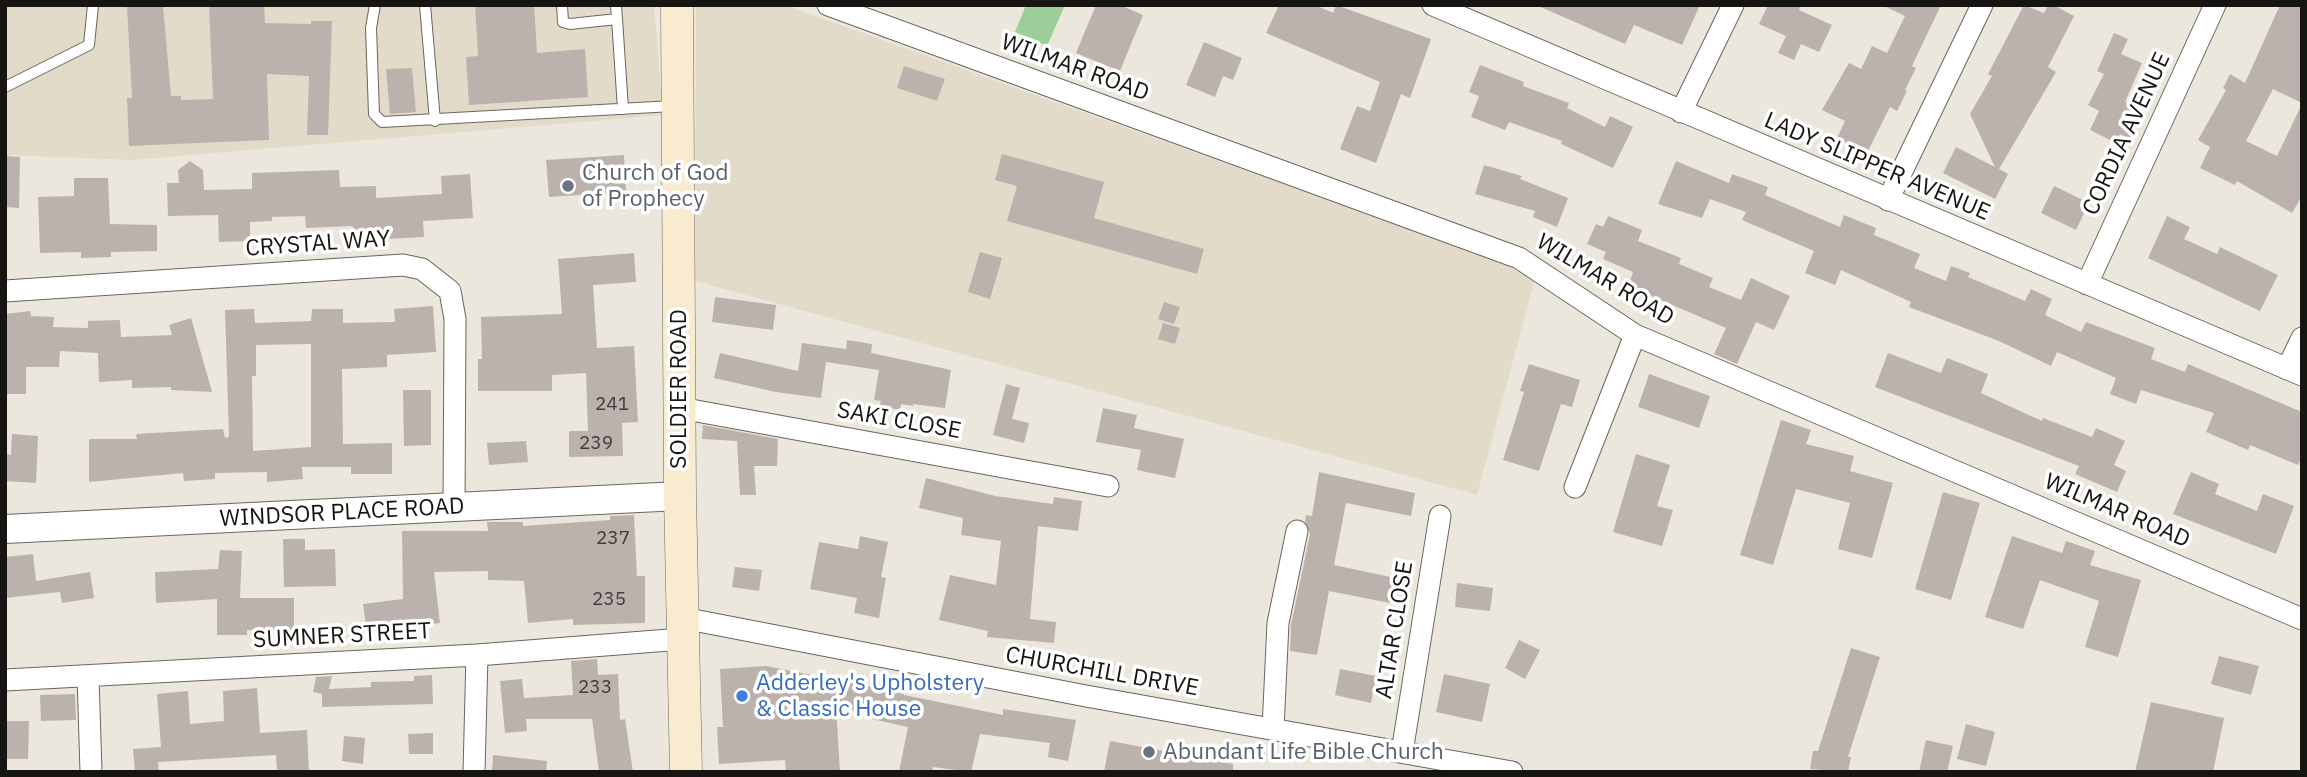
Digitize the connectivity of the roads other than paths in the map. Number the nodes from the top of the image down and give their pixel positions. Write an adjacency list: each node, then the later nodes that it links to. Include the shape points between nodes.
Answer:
1 (93, 5): 13 (lane, via 89,45)
2 (375, 5): 17 (lane, via 371,28 374,114 382,122)
3 (425, 5): 17 (lane)
4 (562, 5): 12 (lane, via 565,24)
5 (616, 5): 12 (lane)
6 (677, 5): 14 (main road, SOLDIER ROAD)
7 (828, 5): 21 (street, WILMAR ROAD, via 1519,258)
8 (1433, 5): 16 (street, LADY SLIPPER AVENUE)
9 (1733, 5): 16 (street)
10 (1982, 5): 18 (street)
11 (2215, 5): 19 (street, CORDIA AVENUE)
12 (617, 19): 15 (lane)
13 (5, 87)
14 (676, 105): 15 (lane); 24 (main road, SOLDIER ROAD)
15 (623, 109): 17 (lane)
16 (1681, 112): 18 (street, LADY SLIPPER AVENUE)
17 (435, 121)
18 (1888, 200): 19 (street, LADY SLIPPER AVENUE)
19 (2087, 284): 23 (street, LADY SLIPPER AVENUE)
20 (5, 291): 28 (street, CRYSTAL WAY, via 403,265 422,269 450,290 455,319)
21 (1636, 335): 26 (street); 32 (street, WILMAR ROAD)
22 (2302, 338): 23 (street)
23 (2294, 372)
24 (680, 408): 25 (street, SAKI CLOSE); 27 (main road, SOLDIER ROAD)
25 (1108, 486)
26 (1575, 487)
27 (680, 496): 28 (street, WINDSOR PLACE ROAD); 33 (main road, SOLDIER ROAD)
28 (454, 508): 30 (street, WINDSOR PLACE ROAD)
29 (1440, 516): 38 (street, ALTAR CLOSE)
30 (5, 528)
31 (1297, 531): 37 (street, via 1278,623)
32 (2302, 618)
33 (682, 629): 34 (street, SUMNER STREET); 37 (street, CHURCHILL DRIVE); 41 (main road, SOLDIER ROAD)
34 (477, 655): 35 (street, SUMNER STREET); 40 (street)
35 (88, 676): 36 (street, SUMNER STREET); 39 (street)
36 (5, 680)
37 (1273, 729): 38 (street, CHURCHILL DRIVE)
38 (1402, 752): 42 (street, CHURCHILL DRIVE)
39 (91, 772)
40 (474, 772)
41 (686, 772)
42 (1512, 772)

